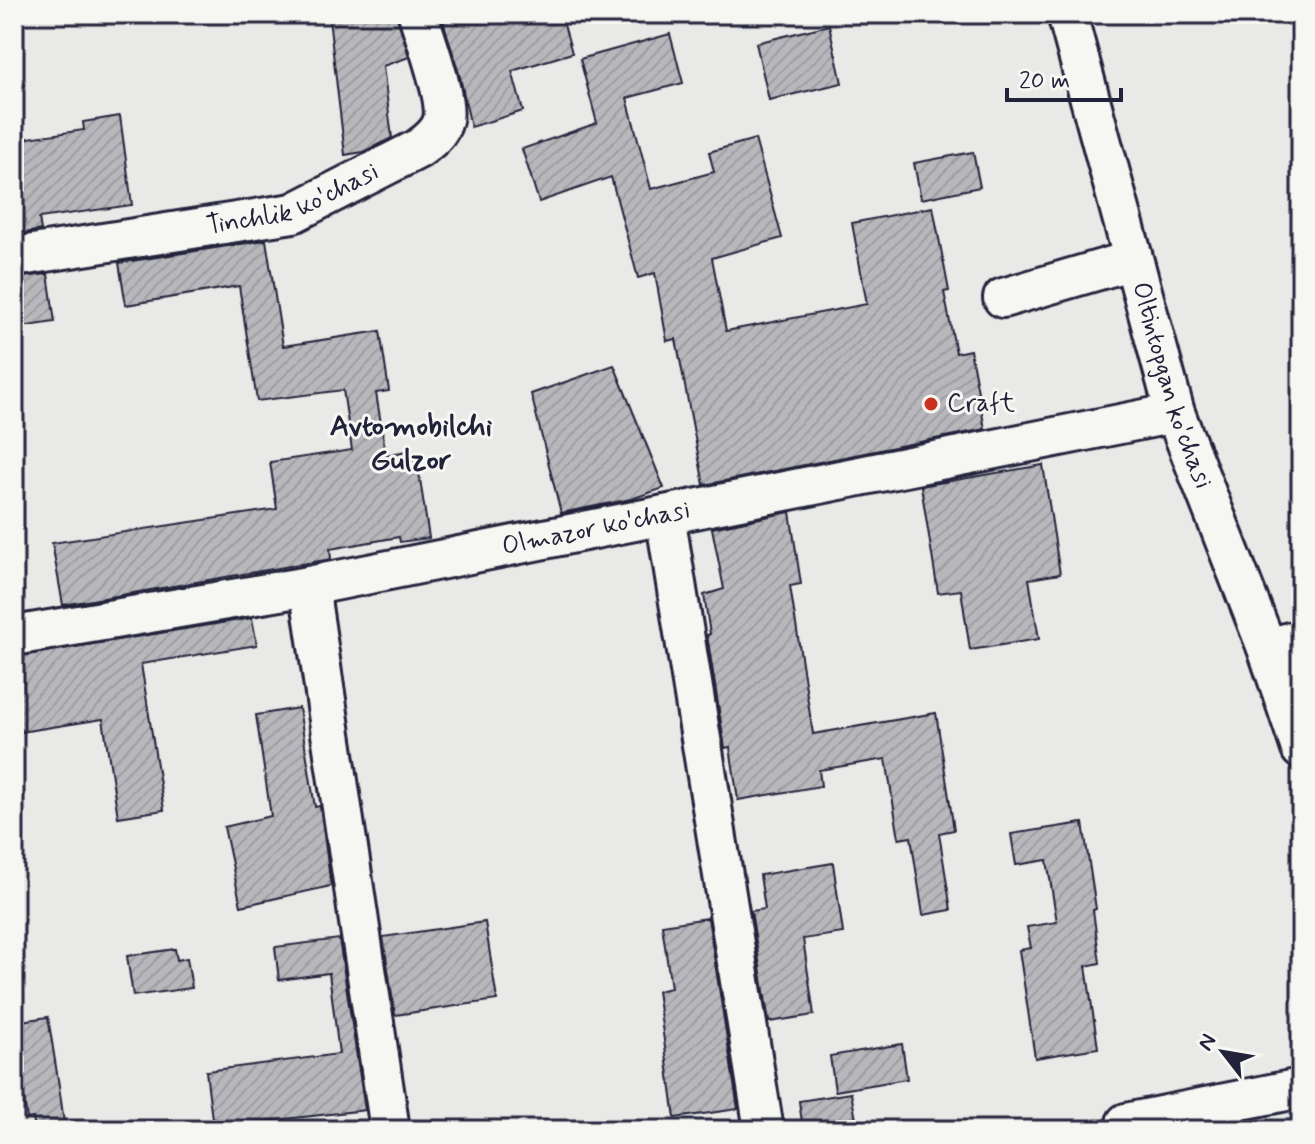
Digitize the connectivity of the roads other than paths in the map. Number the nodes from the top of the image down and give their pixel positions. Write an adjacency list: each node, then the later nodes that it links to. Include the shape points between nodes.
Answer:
1 (418, 14): 3 (street, Tinchlik ko'chasi, via 444,103 443,122 418,149 293,213)
2 (1067, 14): 4 (street, Oltintopgan ko'chasi)
3 (14, 257)
4 (1133, 260): 5 (street); 6 (street, Oltintopgan ko'chasi)
5 (1003, 298)
6 (1175, 413): 7 (street, Olmazor ko'chasi); 10 (street, Oltintopgan ko'chasi)
7 (665, 515): 8 (street, Olmazor ko'chasi); 16 (street)
8 (309, 586): 9 (street, Olmazor ko'chasi); 15 (street)
9 (14, 636)
10 (1284, 644): 11 (street, Oltintopgan ko'chasi)
11 (1301, 749)
12 (1301, 1088): 13 (street)
13 (1250, 1114): 14 (street)
14 (1126, 1123)
15 (390, 1130)
16 (764, 1130)

